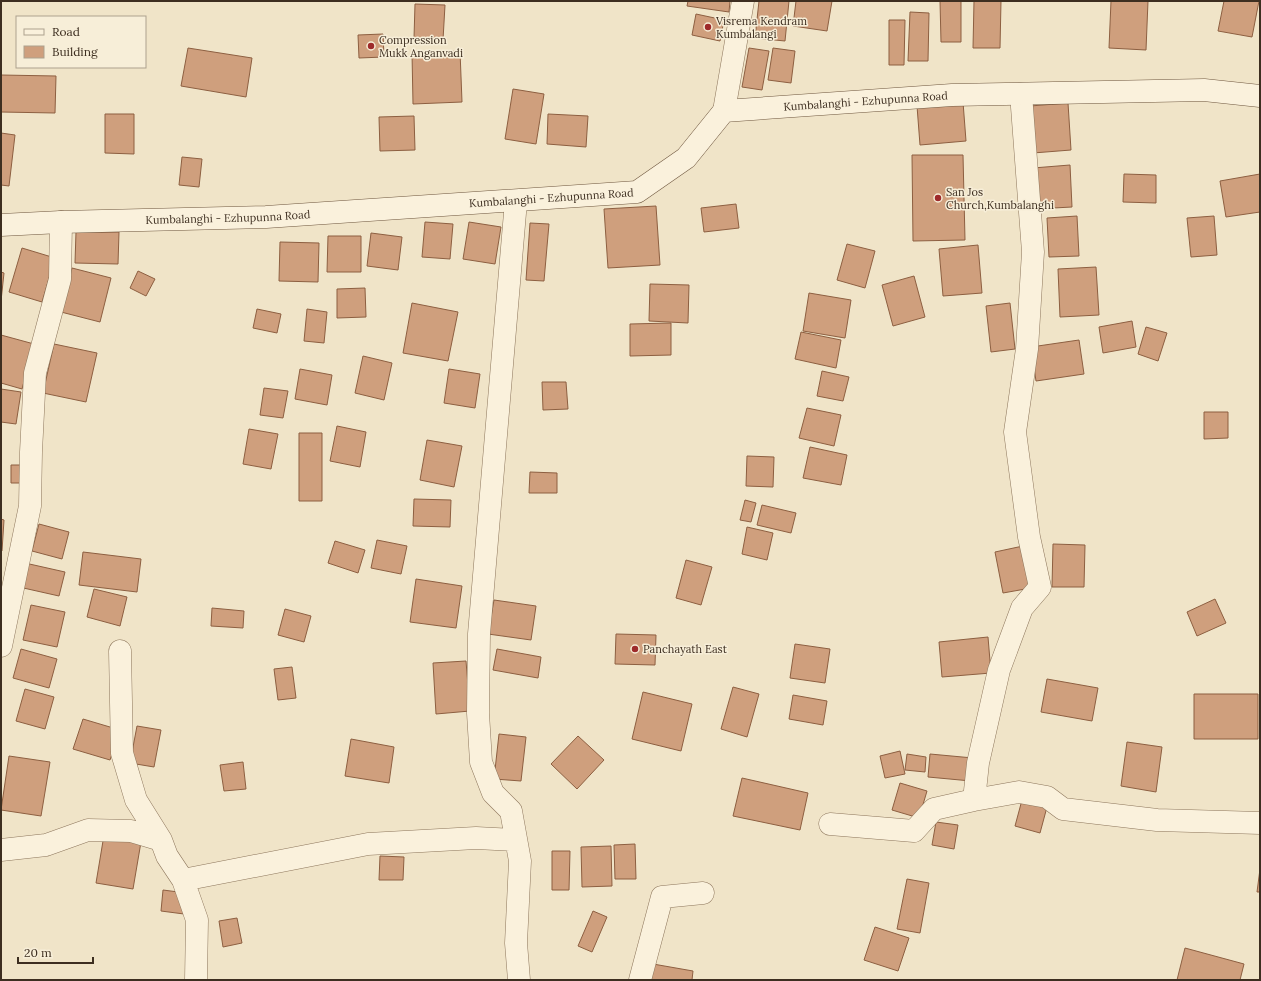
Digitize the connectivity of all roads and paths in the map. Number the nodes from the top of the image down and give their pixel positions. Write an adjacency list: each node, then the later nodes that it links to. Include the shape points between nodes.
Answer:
1 (743, 1): 4 (street)
2 (1021, 94): 3 (street, Kumbalanghi - Ezhupunna Road, via 1204,90); 4 (street, Kumbalanghi - Ezhupunna Road, via 952,95); 10 (street, via 1033,252 1027,349 1015,432 1029,537 1040,587 1022,608 999,670 978,763)
3 (1260, 96)
4 (724, 111): 5 (street, Kumbalanghi - Ezhupunna Road, via 686,158 637,192)
5 (516, 201): 6 (street, Kumbalanghi - Ezhupunna Road, via 266,217); 14 (street, via 479,634 478,714 481,762 493,793 511,811)
6 (61, 222): 7 (street, Kumbalanghi - Ezhupunna Road); 8 (street, via 60,279 35,373 30,506)
7 (1, 225)
8 (1, 646)
9 (120, 651): 13 (street, via 122,753 136,800)
10 (974, 800): 11 (street, via 1019,792 1047,797 1063,808 1157,820); 12 (street, via 934,809 914,831)
11 (1260, 823)
12 (830, 824)
13 (161, 840): 15 (street, via 131,831 88,830 46,845); 16 (street, via 167,856)
14 (516, 840): 16 (street, via 476,838 368,844); 19 (street, via 520,861 516,943)
15 (1, 850)
16 (183, 880): 18 (street, via 197,920)
17 (703, 893): 20 (street, via 662,897)
18 (196, 980)
19 (519, 980)
20 (640, 980)

